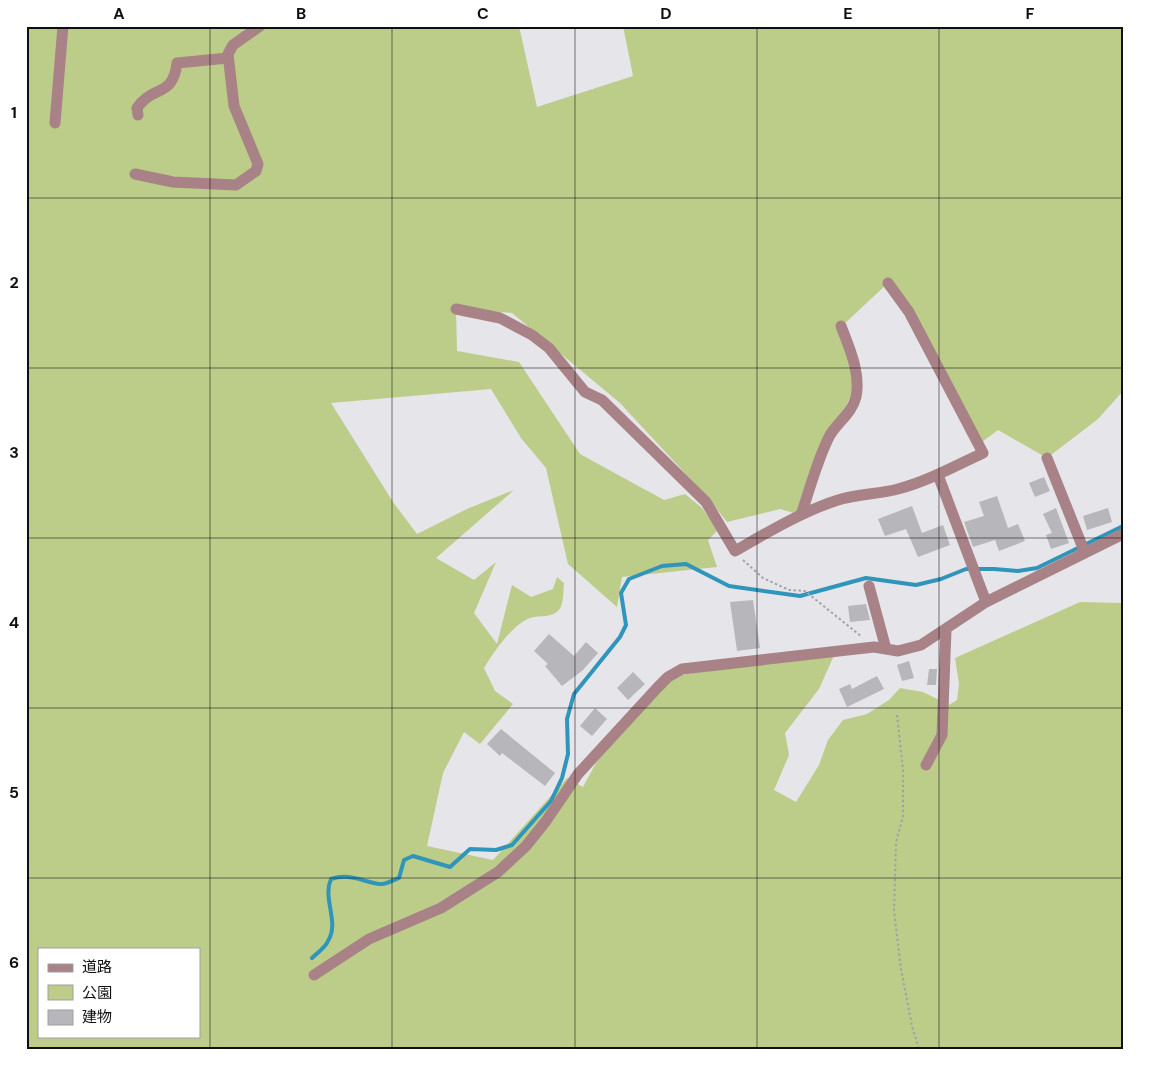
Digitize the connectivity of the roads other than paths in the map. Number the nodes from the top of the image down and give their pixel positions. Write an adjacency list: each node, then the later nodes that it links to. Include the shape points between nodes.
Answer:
1 (63, 26): 5 (street)
2 (260, 26): 3 (street, via 233,45)
3 (228, 58): 4 (street, via 177,63 171,84 141,101); 6 (street, via 234,106 258,164 256,171 236,185 173,182)
4 (138, 115)
5 (55, 123)
6 (135, 174)
7 (888, 283): 11 (street, via 909,312 983,453)
8 (456, 309): 12 (street, via 500,318 549,348 585,392 602,400 706,502 735,551)
9 (842, 326): 12 (street, via 852,356 856,397 851,409 831,434)
10 (1047, 458): 14 (street)
11 (938, 475): 12 (street, via 898,489 838,500); 16 (street)
12 (801, 515)
13 (1123, 534): 14 (street)
14 (1084, 553): 16 (street)
15 (869, 586): 18 (street)
16 (986, 602): 17 (street)
17 (946, 630): 18 (street, via 922,645); 19 (street, via 942,735)
18 (886, 649): 20 (street, via 874,647 682,669 668,677 578,774 526,846 498,872 441,908 369,940)
19 (926, 765)
20 (314, 975)

